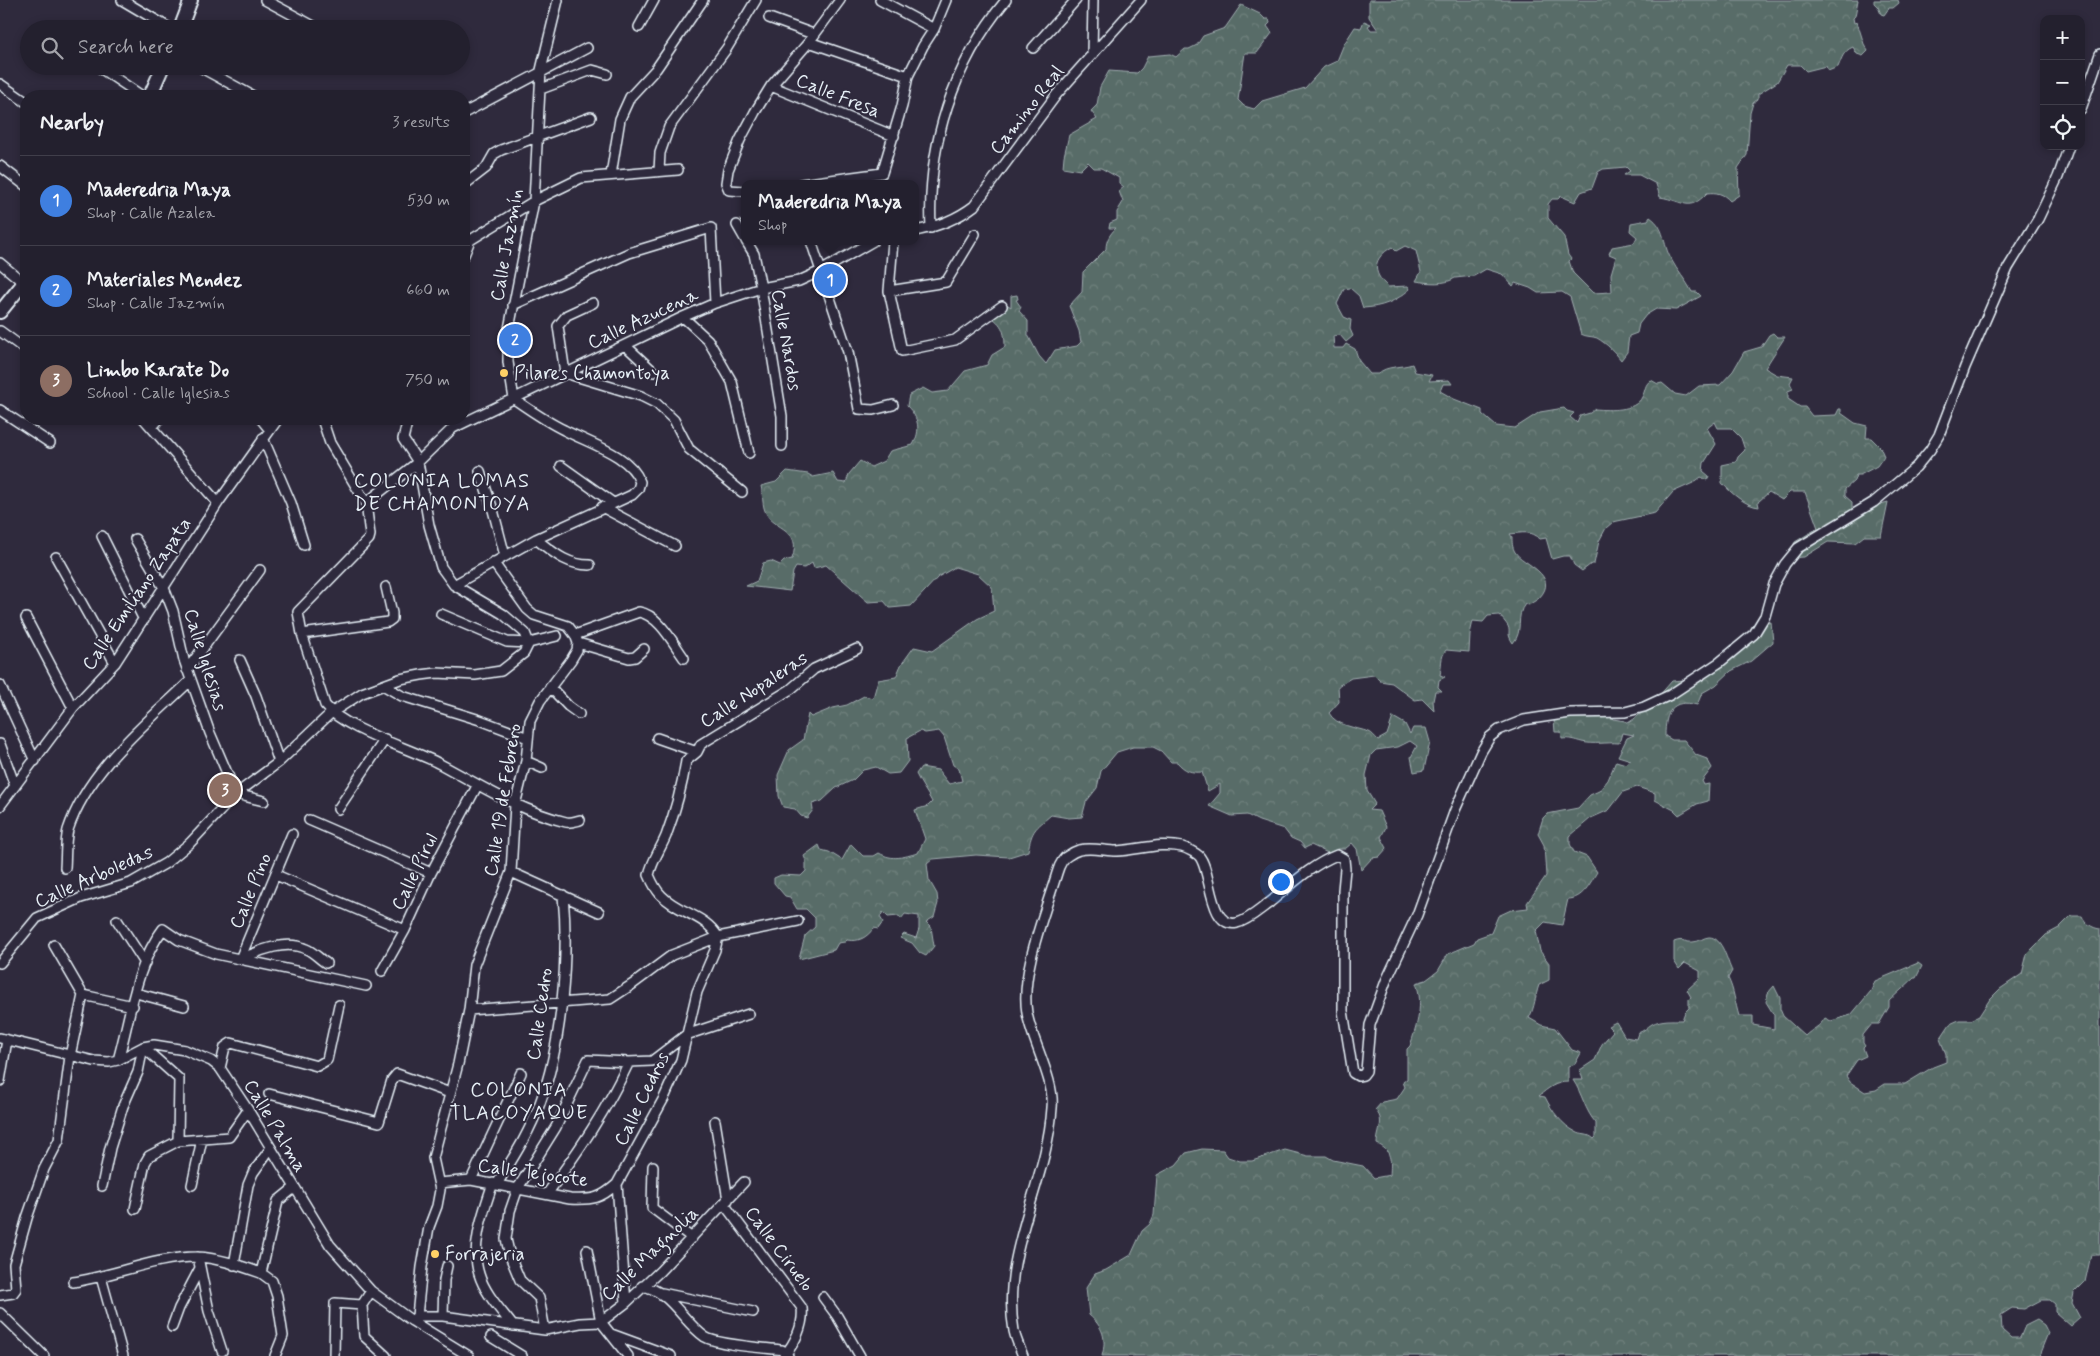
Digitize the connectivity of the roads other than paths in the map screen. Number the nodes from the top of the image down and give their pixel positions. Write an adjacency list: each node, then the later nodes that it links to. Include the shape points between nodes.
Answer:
1 (122, 0): 16 (street)
2 (191, 0): 17 (street)
3 (266, 0): 18 (street)
4 (558, 0): 26 (street, Calle Jazmín)
5 (654, 0): 19 (street)
6 (703, 0): 48 (street, via 656,69 630,97 620,120)
7 (756, 0): 47 (street, via 669,127 660,153)
8 (839, 0): 21 (street)
9 (880, 0): 20 (street)
10 (946, 0): 20 (street)
11 (1006, 0): 55 (street, via 963,63 951,94 931,185)
12 (1076, 0): 23 (street)
13 (1093, 0): 24 (street)
14 (1142, 0): 24 (street, Camino Real)
15 (769, 18): 21 (street)
16 (156, 20)
17 (183, 20)
18 (303, 20)
19 (639, 27)
20 (934, 29): 31 (street)
21 (811, 38): 31 (street); 33 (street)
22 (586, 48): 26 (street)
23 (1034, 48)
24 (1092, 54): 55 (street, Camino Real, via 1057,94 974,206)
25 (2100, 54): 39 (street)
26 (541, 70): 34 (street, Calle Jazmín); 40 (street)
27 (607, 74): 34 (street, via 592,70)
28 (110, 75): 35 (street)
29 (159, 75): 36 (street)
30 (214, 75): 37 (street)
31 (908, 76): 42 (street)
32 (0, 84): 38 (street)
33 (770, 86): 42 (street, Calle Fresa); 52 (street, via 740,140 728,170 726,183 729,190)
34 (541, 89): 43 (street, Calle Jazmín)
35 (133, 90)
36 (153, 90)
37 (242, 90)
38 (20, 98)
39 (2082, 105)
40 (470, 110)
41 (591, 117): 43 (street)
42 (894, 136): 50 (street, via 882,172)
43 (539, 137): 49 (street, via 494,154 486,168); 53 (street, Calle Jazmín)
44 (2068, 150): 250 (street, via 2038,219 2008,268 1930,450 1916,468 1874,502 1798,548 1784,564 1774,584 1765,616 1754,634 1687,684 1644,707 1625,712 1570,713 1524,720 1490,737 1455,810 1417,915 1386,981 1370,1025 1363,1075 1354,1073 1343,1011 1344,859 1337,855 1322,861 1251,916 1236,923 1222,919 1211,898 1206,869 1198,856 1183,848 1079,850 1060,864 1025,989 1027,1014 1053,1106 1049,1139 1019,1243 1011,1298 1014,1333)
45 (0, 166): 51 (street)
46 (678, 170): 47 (street)
47 (659, 171): 48 (street)
48 (611, 175): 53 (street, via 581,178)
49 (470, 180)
50 (828, 180)
51 (20, 181)
52 (741, 190)
53 (534, 200): 59 (street); 72 (street, Calle Jazmín)
54 (737, 225): 57 (street, Calle Nardos)
55 (931, 228): 56 (street)
56 (919, 230)
57 (741, 232)
58 (975, 234): 69 (street, via 946,282)
59 (470, 240)
60 (749, 245): 68 (street, Calle Nardos, via 754,254)
61 (812, 245): 65 (street)
62 (866, 245): 65 (street, Calle Azucena)
63 (893, 245): 69 (street)
64 (0, 263): 66 (street)
65 (821, 271): 68 (street, Calle Azucena, via 799,281); 82 (street, via 848,352 859,409 873,410)
66 (20, 277)
67 (20, 287): 74 (street)
68 (761, 288): 71 (street, Calle Azucena); 96 (street, Calle Nardos, via 782,416)
69 (889, 291): 73 (street, via 902,351 955,340)
70 (593, 303): 80 (street, via 567,316 558,326)
71 (715, 303): 72 (street, via 711,228 629,253); 75 (street, Calle Azucena)
72 (513, 305): 81 (street, Calle Jazmín, via 508,362)
73 (1002, 306)
74 (0, 312)
75 (683, 317): 78 (street, Calle Azucena); 97 (street, via 708,340 732,382)
76 (0, 331): 77 (street)
77 (20, 346)
78 (626, 346): 79 (street); 80 (street, Calle Azucena)
79 (654, 372)
80 (565, 373): 81 (street, Calle Azucena); 101 (street, via 657,404 674,420 689,450)
81 (514, 399): 84 (street, Calle Azucena); 104 (street, via 564,430 614,455 638,474 638,489)
82 (893, 405)
83 (0, 410): 85 (street)
84 (470, 420)
85 (20, 423)
86 (23, 425): 95 (street)
87 (265, 425): 93 (street)
88 (273, 425): 93 (street, Calle Emiliano Zapata)
89 (324, 425): 103 (street, via 330,443)
90 (406, 425): 98 (street, via 403,438)
91 (459, 425): 98 (street, Calle Azucena)
92 (153, 426): 102 (street)
93 (269, 430): 94 (street, Calle Emiliano Zapata)
94 (263, 438): 102 (street, Calle Emiliano Zapata); 109 (street, via 292,503)
95 (50, 443)
96 (782, 446)
97 (748, 453)
98 (418, 462): 103 (street, Calle Azucena); 116 (street, via 429,525 441,567)
99 (561, 466): 104 (street)
100 (480, 471): 111 (street)
101 (742, 492)
102 (218, 503): 118 (street, Calle Emiliano Zapata)
103 (366, 503): 122 (street, via 369,539 298,612)
104 (613, 503): 105 (street)
105 (602, 507): 108 (street); 110 (street)
106 (102, 536): 121 (street)
107 (135, 539): 118 (street, Calle Iglesias)
108 (536, 539): 111 (street); 114 (street, via 562,560)
109 (304, 544)
110 (675, 546)
111 (505, 556): 113 (street)
112 (56, 557): 130 (street)
113 (494, 562): 116 (street); 124 (street, via 527,609 541,618 568,626)
114 (590, 565)
115 (260, 570): 131 (street)
116 (454, 585): 125 (street, via 503,614 526,632)
117 (386, 587): 122 (street, via 392,613 388,622)
118 (164, 588): 121 (street, Calle Emiliano Zapata); 131 (street, Calle Iglesias)
119 (441, 614): 125 (street, via 507,642)
120 (26, 618): 136 (street)
121 (144, 620): 130 (street, Calle Emiliano Zapata)
122 (302, 634): 137 (street, via 320,694)
123 (557, 636): 125 (street)
124 (576, 639): 126 (street, via 630,658); 128 (street, via 640,612 660,625); 135 (street, Calle 19 de Febrero, via 577,650)
125 (528, 642): 134 (street, Calle Arboledas, via 524,654 501,671 475,675 437,673)
126 (644, 649)
127 (857, 649): 143 (street, Calle Nopaleras, via 814,669 792,689 701,744)
128 (684, 658)
129 (240, 660): 146 (street)
130 (115, 663): 136 (street, Calle Emiliano Zapata)
131 (188, 670): 132 (street, Calle Iglesias)
132 (191, 680): 150 (street, Calle Iglesias); 158 (street, via 104,766 84,794 68,831)
133 (0, 685): 144 (street)
134 (383, 685): 137 (street, Calle Arboledas, via 362,693); 139 (street, via 402,696)
135 (550, 686): 138 (street); 139 (street, Calle 19 de Febrero, via 534,711)
136 (72, 708): 144 (street, Calle Emiliano Zapata)
137 (331, 713): 141 (street); 146 (street, Calle Arboledas)
138 (579, 714)
139 (528, 738): 145 (street, Calle 19 de Febrero)
140 (656, 738): 143 (street)
141 (385, 739): 149 (street, via 440,764); 154 (street)
142 (0, 744): 148 (street)
143 (697, 752): 167 (street, Calle Nopaleras, via 686,761 681,791 649,875 662,896 713,928)
144 (35, 761): 148 (street, Calle Emiliano Zapata)
145 (526, 761): 147 (street); 152 (street, Calle 19 de Febrero)
146 (279, 762): 150 (street, Calle Arboledas)
147 (542, 768)
148 (15, 786): 153 (street, Calle Emiliano Zapata)
149 (477, 786): 152 (street); 159 (street, Calle Pirul)
150 (236, 794): 151 (street); 171 (street, Calle Arboledas, via 190,843 166,863 131,882 81,898 37,918)
151 (264, 801)
152 (515, 805): 156 (street, via 568,823); 160 (street, Calle 19 de Febrero)
153 (0, 806)
154 (338, 809)
155 (310, 820): 159 (street)
156 (580, 820)
157 (292, 834): 161 (street, Calle Pino)
158 (65, 868)
159 (431, 872): 166 (street, Calle Pirul)
160 (511, 872): 162 (street); 181 (street, Calle 19 de Febrero, via 474,965)
161 (276, 875): 166 (street); 169 (street, Calle Pino)
162 (563, 895): 163 (street); 177 (street, Calle Cedro)
163 (599, 912)
164 (116, 920): 172 (street)
165 (798, 921): 167 (street)
166 (405, 930): 173 (street, Calle Pirul)
167 (718, 937): 177 (street, via 672,955 610,998); 183 (street, Calle Cedros, via 697,992)
168 (54, 945): 176 (street)
169 (240, 959): 170 (street, via 265,949 289,945 304,947); 172 (street, via 200,949 163,929); 174 (street)
170 (326, 962)
171 (0, 963)
172 (145, 963): 175 (street)
173 (382, 972)
174 (366, 986)
175 (136, 993): 179 (street); 180 (street)
176 (83, 995): 179 (street); 186 (street)
177 (562, 1003): 181 (street); 203 (street, Calle Cedro, via 540,1103 522,1143)
178 (339, 1005): 189 (street, via 328,1060 317,1066 231,1043 225,1047)
179 (133, 1006): 187 (street)
180 (184, 1006)
181 (469, 1010): 192 (street, Calle 19 de Febrero)
182 (749, 1014): 183 (street)
183 (686, 1035): 188 (street, via 652,1061); 204 (street, Calle Cedros, via 681,1060 664,1098)
184 (3, 1039): 186 (street, Calle Palma); 191 (street)
185 (143, 1047): 187 (street, Calle Palma); 189 (street, Calle Palma, via 154,1045 185,1050); 197 (street, via 179,1079); 206 (street, via 138,1072 110,1148)
186 (70, 1056): 187 (street, Calle Palma, via 94,1061); 224 (street, via 60,1140 44,1169 27,1218 14,1264 16,1288 12,1293)
187 (118, 1060)
188 (629, 1062): 208 (street, via 588,1060 556,1127); 209 (street, via 589,1136)
189 (220, 1068): 194 (street, Calle Palma)
190 (521, 1073): 200 (street)
191 (0, 1081)
192 (450, 1093): 193 (street, via 397,1074 392,1080 379,1122); 202 (street, Calle 19 de Febrero, via 433,1158)
193 (269, 1094)
194 (248, 1110): 196 (street, via 229,1137); 198 (street, Calle Palma)
195 (715, 1121): 210 (street)
196 (202, 1139): 197 (street); 205 (street)
197 (178, 1141): 211 (street, via 149,1156)
198 (270, 1149): 207 (street, Calle Palma); 215 (street, via 248,1185)
199 (653, 1166): 212 (street, via 652,1208)
200 (471, 1180): 202 (street, Calle Tejocote); 203 (street, Calle Tejocote)
201 (744, 1182): 210 (street, Calle Magnolia)
202 (439, 1183): 231 (street, Calle 19 de Febrero)
203 (495, 1184): 208 (street, Calle Tejocote); 233 (street, Calle Cedro, via 481,1219 476,1246 478,1274 489,1295)
204 (616, 1184): 209 (street, Calle Tejocote, via 602,1197 586,1200); 226 (street)
205 (192, 1185)
206 (102, 1186)
207 (294, 1188): 218 (street, via 278,1201); 222 (street, Calle Palma, via 330,1246)
208 (518, 1188): 209 (street, Calle Tejocote); 235 (street, via 510,1211 506,1239 520,1280 539,1298)
209 (547, 1194)
210 (726, 1202): 212 (street, Calle Magnolia); 240 (street, Calle Ciruelo, via 802,1308 798,1334)
211 (135, 1209)
212 (692, 1238): 221 (street, Calle Magnolia)
213 (587, 1250): 232 (street)
214 (198, 1257): 215 (street); 217 (street); 219 (street, via 165,1260)
215 (234, 1265): 218 (street)
216 (447, 1266): 230 (street)
217 (200, 1268): 234 (street); 238 (street)
218 (261, 1273): 243 (street, via 272,1281 277,1296 283,1336)
219 (101, 1277): 220 (street); 242 (street)
220 (73, 1282)
221 (642, 1286): 223 (street); 226 (street, Calle Magnolia)
222 (372, 1291): 227 (street); 231 (street, Calle Palma)
223 (662, 1293): 228 (street); 240 (street, via 706,1338 782,1350)
224 (0, 1295)
225 (823, 1297): 249 (street)
226 (626, 1303): 232 (street, Calle Magnolia)
227 (362, 1305): 244 (street, via 335,1303); 245 (street, via 364,1336)
228 (753, 1312)
229 (0, 1313): 241 (street)
230 (443, 1316): 231 (street, Calle Magnolia); 233 (street, Calle Magnolia)
231 (415, 1319): 239 (street, Calle Palma)
232 (601, 1322): 235 (street, Calle Magnolia); 236 (street)
233 (513, 1326): 235 (street, Calle Magnolia)
234 (172, 1327)
235 (545, 1330)
236 (611, 1334): 247 (street); 248 (street)
237 (491, 1337): 246 (street)
238 (222, 1351)
239 (462, 1355)
240 (786, 1355)
241 (44, 1356)
242 (123, 1356)
243 (276, 1356)
244 (334, 1356)
245 (386, 1356)
246 (522, 1356)
247 (628, 1356)
248 (671, 1356)
249 (860, 1356)
250 (1024, 1356)

